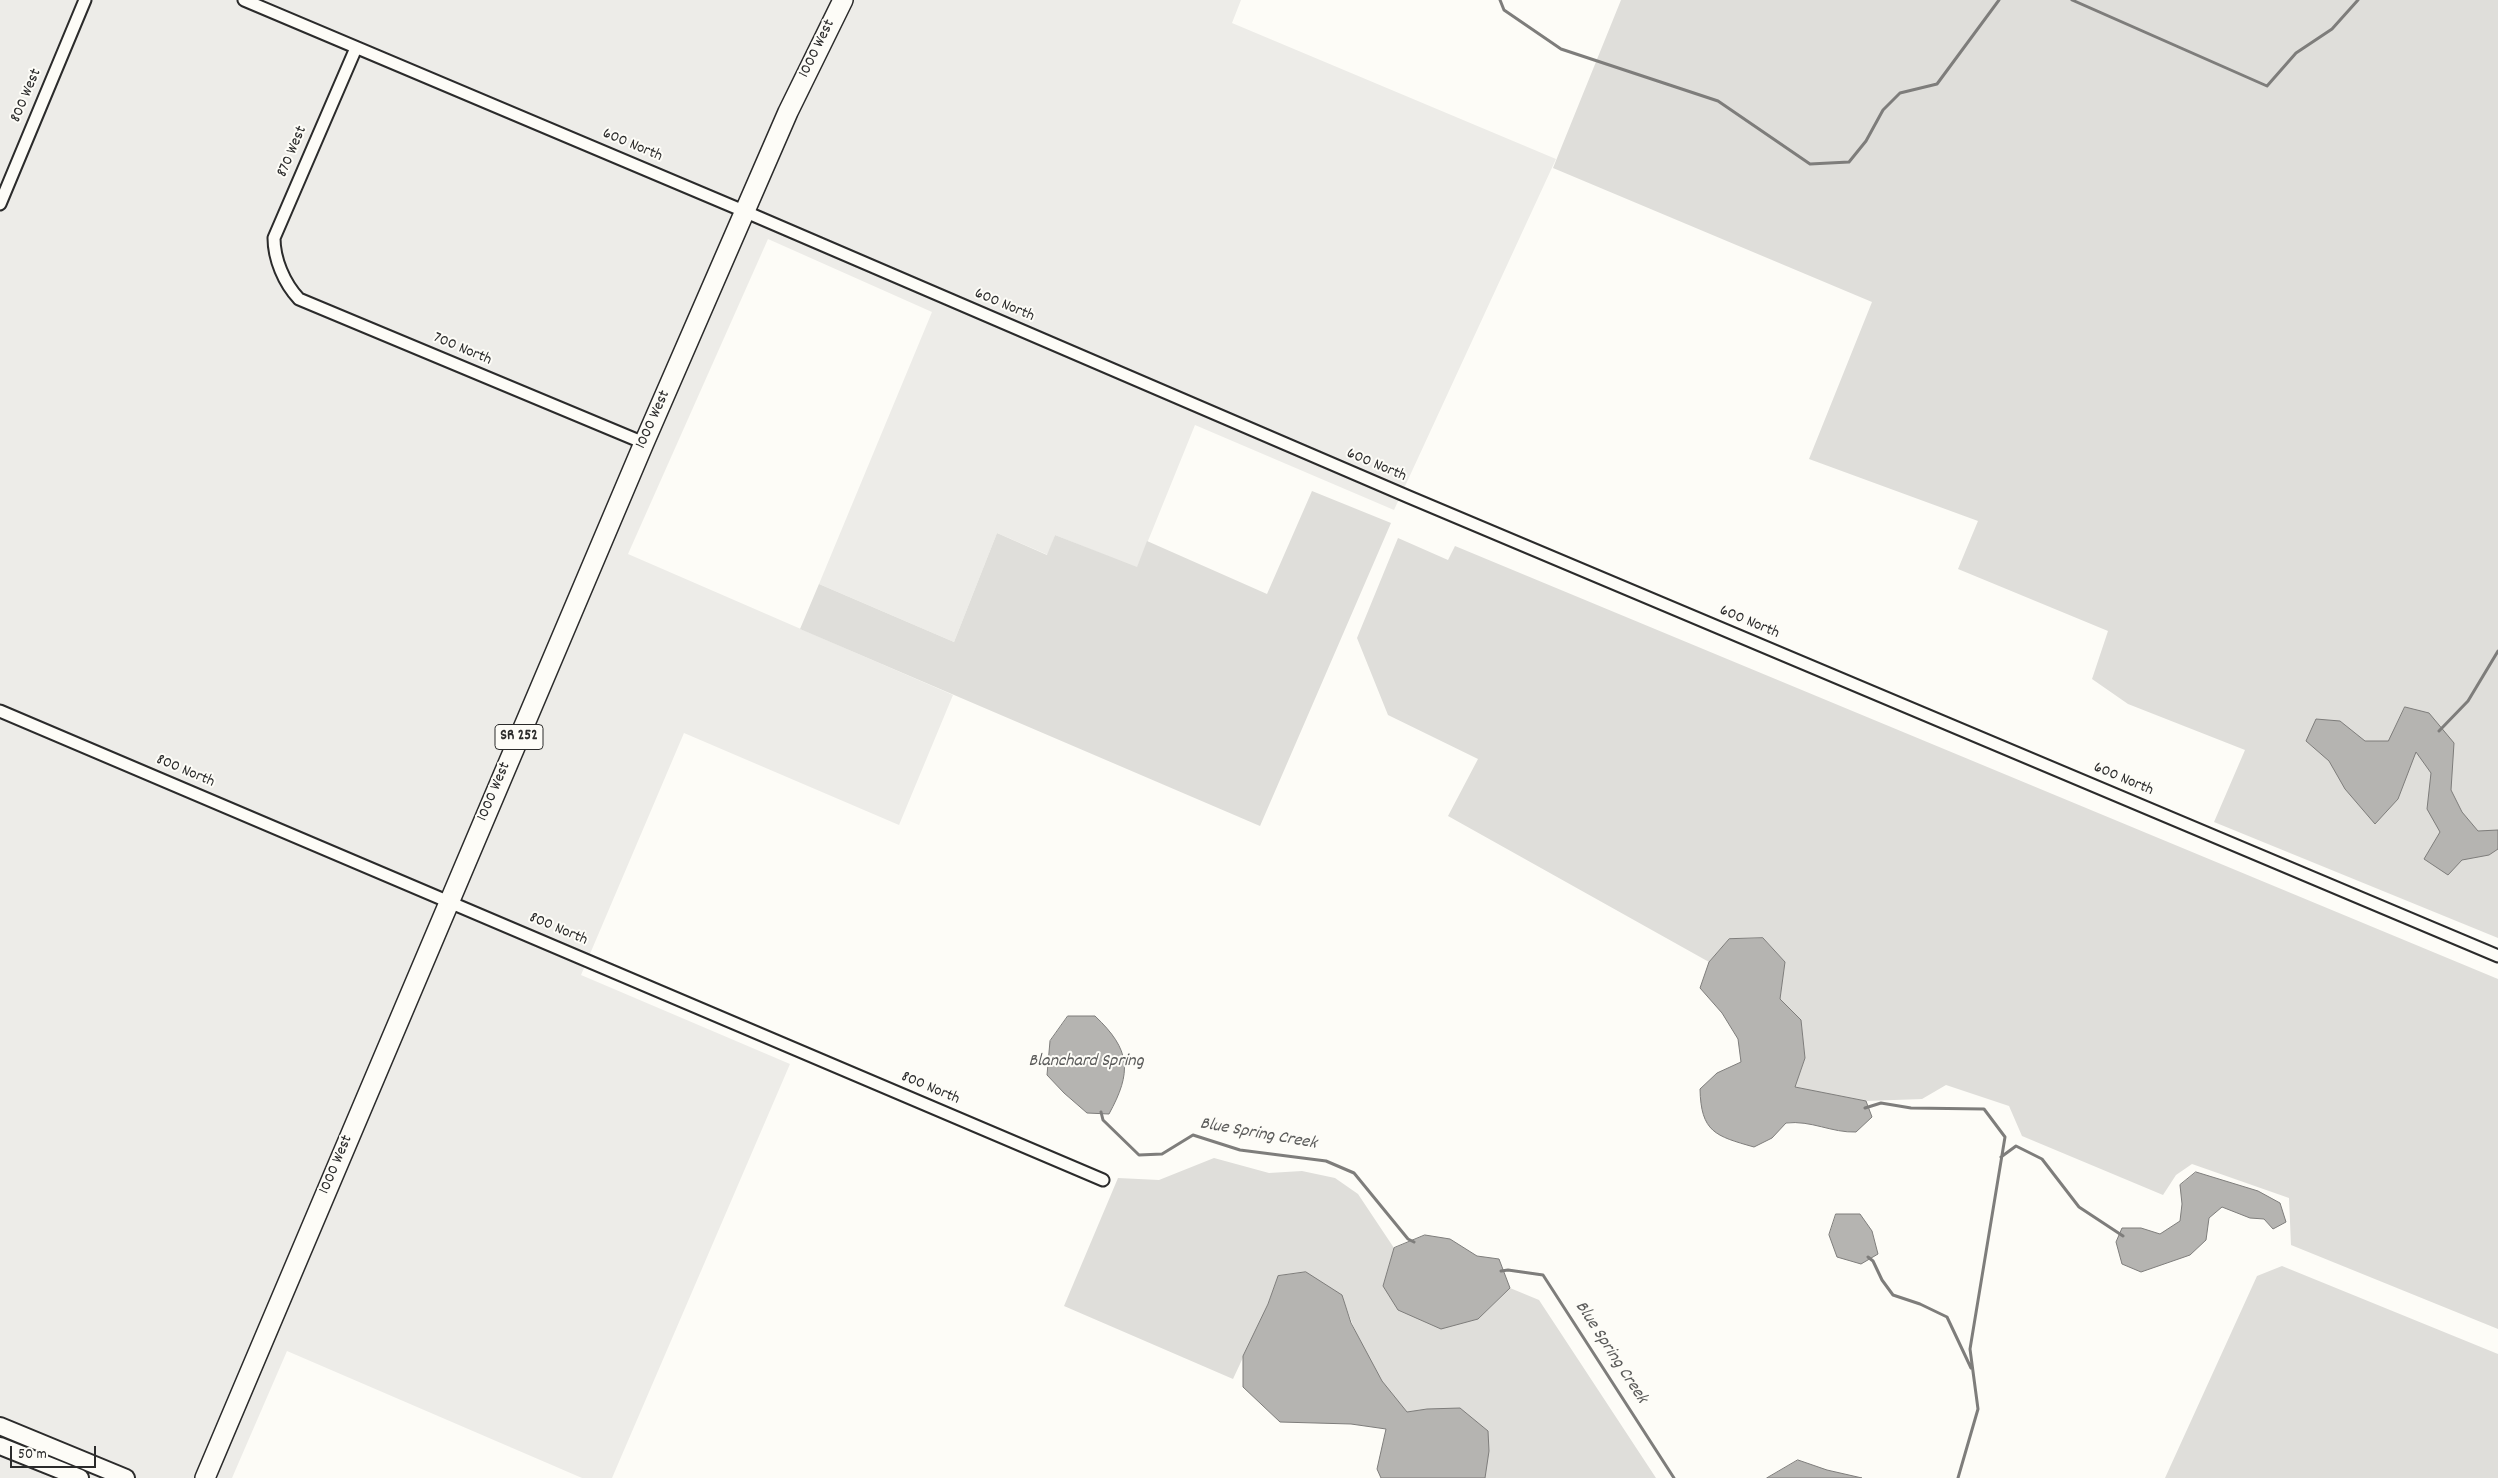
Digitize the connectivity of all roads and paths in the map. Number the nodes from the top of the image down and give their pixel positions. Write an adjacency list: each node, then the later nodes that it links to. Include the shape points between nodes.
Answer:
1 (85, 0): 5 (street, 800 West)
2 (244, 0): 4 (street, 600 North)
3 (843, 0): 6 (main road, 1000 West / SR 252, via 788,112)
4 (356, 48): 6 (street, 600 North); 7 (street, 870 West, via 274,238 274,249)
5 (0, 204)
6 (746, 212): 8 (main road, 1000 West / SR 252); 11 (street, 600 North, via 1409,497)
7 (282, 271): 8 (street, 700 North, via 290,290 299,299)
8 (644, 443): 10 (main road, 1000 West / SR 252)
9 (0, 711): 10 (street, 800 North)
10 (449, 902): 12 (street, 800 North); 17 (main road, 1000 West / SR 252)
11 (2498, 956)
12 (1102, 1180)
13 (0, 1426): 16 (street)
14 (0, 1446): 15 (street)
15 (80, 1478)
16 (126, 1478)
17 (204, 1478)

